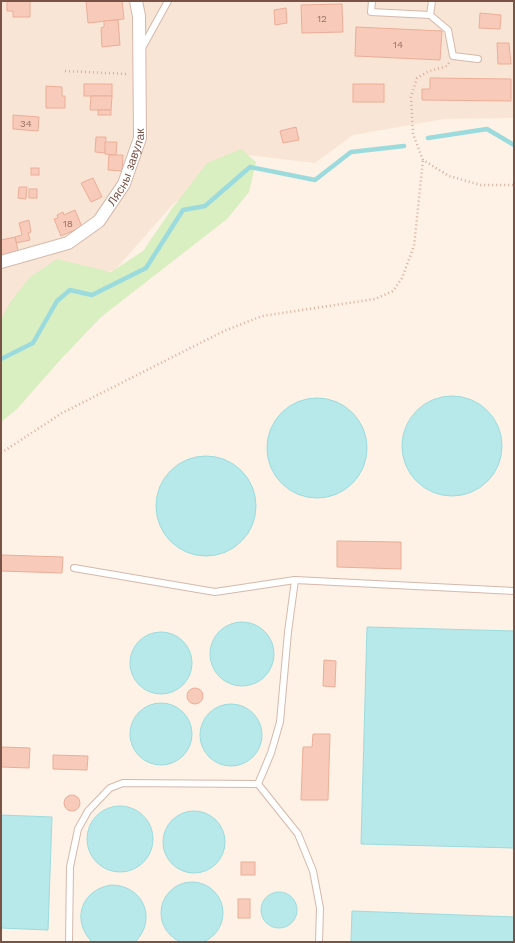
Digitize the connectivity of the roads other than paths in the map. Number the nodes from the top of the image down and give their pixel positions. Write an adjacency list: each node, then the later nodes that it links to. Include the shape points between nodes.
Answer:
1 (136, 1): 6 (street, Лясны завулак)
2 (168, 1): 6 (lane)
3 (372, 1): 5 (lane, via 371,12)
4 (432, 1): 5 (lane)
5 (430, 15): 7 (lane, via 448,30 453,56)
6 (140, 51): 8 (street, Лясны завулак, via 140,138 124,184 99,221 68,243)
7 (478, 59)
8 (1, 262)
9 (74, 568): 10 (lane, via 215,592)
10 (295, 580): 11 (lane); 12 (lane, via 280,722)
11 (514, 591)
12 (258, 784): 13 (lane, via 123,784 110,788 88,811 78,829 70,867); 14 (lane, via 298,834 313,871 320,908)
13 (69, 942)
14 (319, 942)

